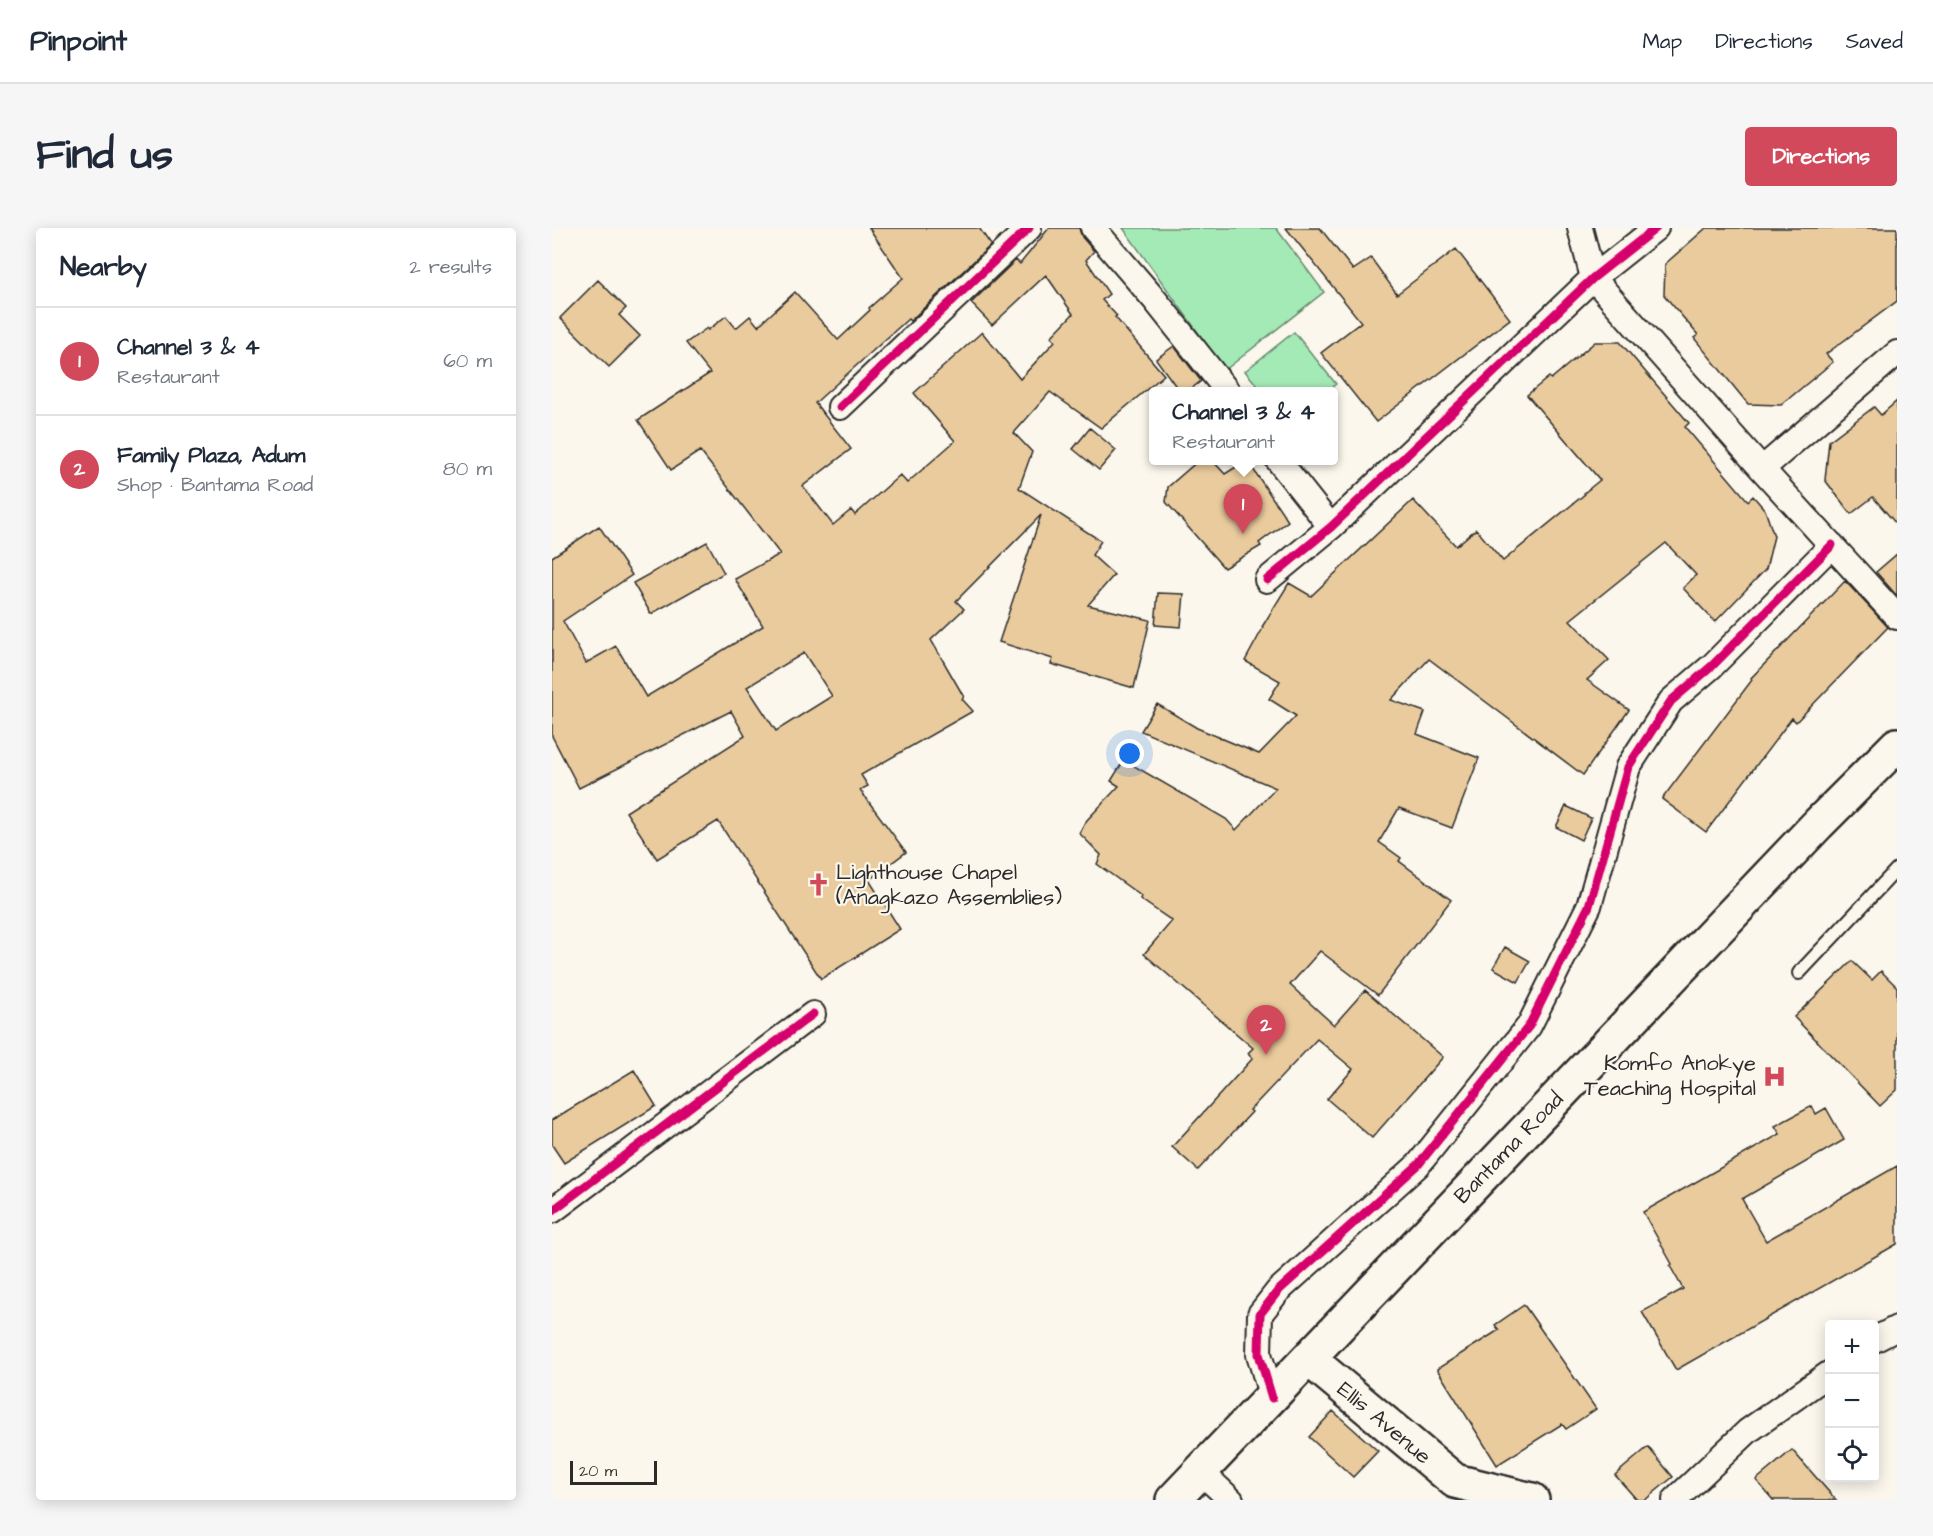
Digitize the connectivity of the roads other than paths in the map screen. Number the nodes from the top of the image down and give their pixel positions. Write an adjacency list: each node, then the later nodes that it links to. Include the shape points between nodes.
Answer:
1 (1029, 228): 8 (street)
2 (1093, 228): 7 (street)
3 (1580, 228): 5 (street)
4 (1656, 228): 5 (street)
5 (1593, 278): 10 (street); 11 (street)
6 (1897, 353): 10 (street)
7 (1224, 387)
8 (840, 407)
9 (1282, 465): 11 (street)
10 (1762, 469): 12 (street)
11 (1331, 527): 13 (street)
12 (1832, 545): 14 (street); 24 (street, via 1712,666 1671,701 1629,767 1588,906 1529,1026 1418,1165 1278,1291 1260,1314 1259,1354)
13 (1267, 580)
14 (1897, 617)
15 (1897, 745): 22 (main road, Bantama Road)
16 (1897, 869): 17 (lane)
17 (1798, 973)
18 (813, 1014): 19 (street)
19 (552, 1211)
20 (1897, 1328): 21 (street)
21 (1879, 1338)
22 (1309, 1359): 24 (main road, Bantama Road); 26 (main road, Ellis Avenue)
23 (1829, 1374): 30 (street, via 1748,1431)
24 (1272, 1398): 25 (main road, Bantama Road)
25 (1200, 1471): 27 (main road, Bantama Road); 28 (street)
26 (1457, 1491): 29 (main road, Ellis Avenue)
27 (1173, 1500)
28 (1231, 1500)
29 (1532, 1500)
30 (1675, 1500)

